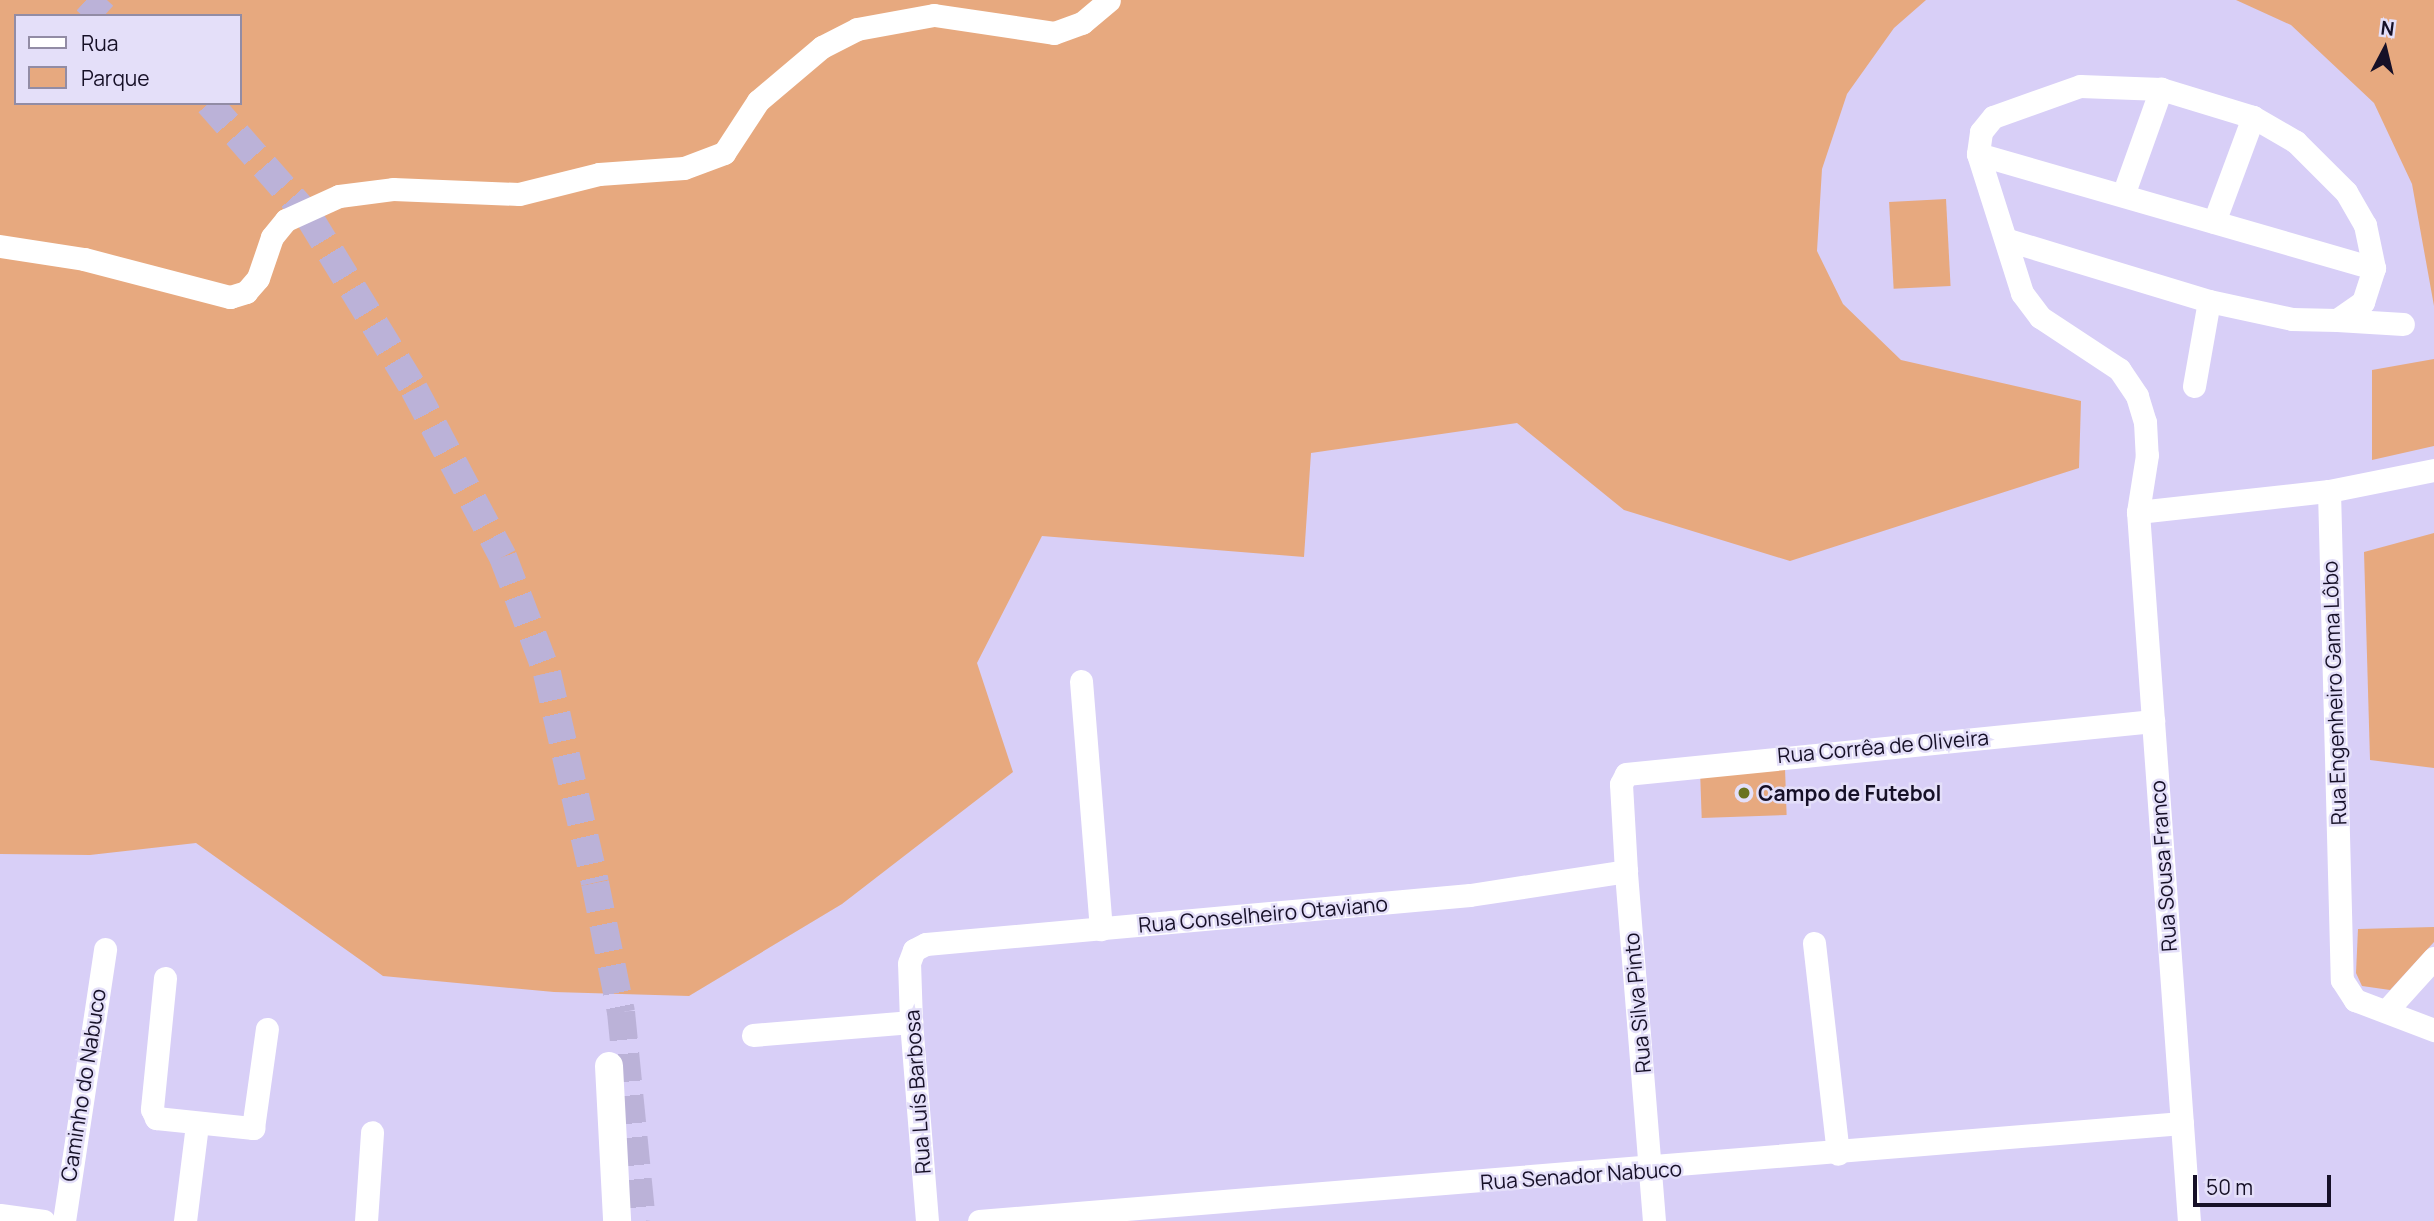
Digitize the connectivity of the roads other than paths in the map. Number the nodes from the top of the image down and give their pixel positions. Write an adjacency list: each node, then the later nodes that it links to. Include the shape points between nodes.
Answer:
1 (1110, 0): 8 (street, via 1082,23 1054,33 934,15 857,29 822,47 758,101 723,153 684,169 599,174 519,194 393,189 339,195 286,220 272,237 258,278 246,292 230,297 84,259)
2 (2161, 89): 3 (street); 4 (street, via 2080,86 2035,99 1993,117 1981,132); 5 (street)
3 (2253, 117): 6 (street); 9 (street, via 2296,142 2346,192 2365,225)
4 (1978, 154): 5 (street); 7 (street, Rua Sousa Franco)
5 (2123, 195): 6 (street)
6 (2214, 222): 9 (street)
7 (2008, 240): 10 (street); 16 (street, Rua Sousa Franco, via 2022,293 2040,317 2119,369 2137,396 2147,455)
8 (0, 246)
9 (2374, 268): 11 (street, via 2362,302)
10 (2209, 301): 11 (street, via 2292,319); 13 (street)
11 (2337, 320): 12 (street)
12 (2403, 324)
13 (2194, 386)
14 (2434, 470): 15 (street)
15 (2329, 491): 16 (street); 27 (street, Rua Engenheiro Gama Lôbo, via 2342,980 2355,1000)
16 (2138, 512): 18 (street, Rua Sousa Franco)
17 (1081, 681): 21 (street)
18 (2153, 721): 19 (street, Rua Corrêa de Oliveira, via 1637,769); 33 (street, Rua Sousa Franco)
19 (1621, 784): 20 (street, Rua Silva Pinto)
20 (1626, 871): 21 (street, Rua Conselheiro Otaviano, via 1470,895); 37 (street, Rua Silva Pinto)
21 (1101, 929): 25 (street, Rua Conselheiro Otaviano, via 926,944 914,950)
22 (1814, 943): 36 (street)
23 (105, 949): 40 (street, Caminho do Nabuco)
24 (2434, 958): 27 (street)
25 (909, 963): 28 (street, Rua Luís Barbosa)
26 (165, 978): 34 (street, via 152,1109 156,1118)
27 (2387, 1010): 30 (street, Rua Engenheiro Gama Lôbo)
28 (911, 1022): 31 (street); 44 (street, Rua Luís Barbosa)
29 (267, 1029): 34 (street, via 253,1128)
30 (2434, 1030)
31 (753, 1035)
32 (609, 1066): 43 (main road)
33 (2182, 1124): 36 (street, Rua Senador Nabuco); 47 (street, Rua Sousa Franco)
34 (197, 1125): 41 (street)
35 (372, 1132): 42 (street)
36 (1838, 1154): 37 (street, Rua Senador Nabuco)
37 (1650, 1170): 45 (street, Rua Senador Nabuco); 46 (street, Rua Silva Pinto)
38 (0, 1215): 39 (street)
39 (44, 1221)
40 (64, 1221)
41 (185, 1221)
42 (366, 1221)
43 (617, 1221)
44 (927, 1221)
45 (979, 1221)
46 (1654, 1221)
47 (2189, 1221)

